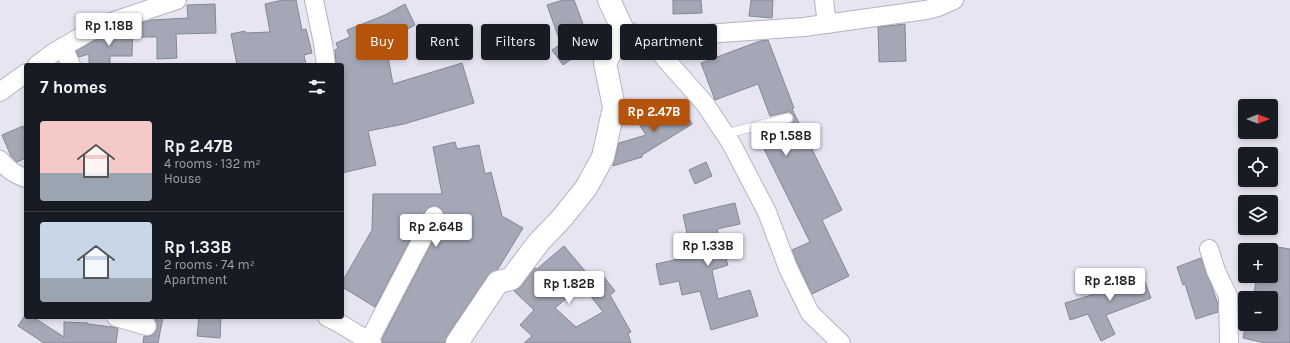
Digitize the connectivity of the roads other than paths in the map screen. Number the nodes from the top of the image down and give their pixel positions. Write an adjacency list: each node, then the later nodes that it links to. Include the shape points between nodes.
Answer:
1 (177, 0): 10 (street, via 106,23)
2 (314, 0): 14 (street)
3 (609, 0): 6 (street)
4 (824, 0): 7 (street)
5 (954, 0): 7 (street, via 926,10)
6 (620, 24)
7 (827, 24): 8 (street)
8 (717, 33)
9 (620, 36): 27 (street, via 605,63 614,107 604,157 586,188 511,279 498,282)
10 (63, 47): 12 (street); 13 (street)
11 (666, 60): 18 (street, via 705,104)
12 (40, 63)
13 (70, 63)
14 (326, 63)
15 (24, 74): 16 (street)
16 (0, 92)
17 (788, 118): 18 (lane)
18 (725, 134): 28 (street, via 767,212 788,268 810,313)
19 (0, 160): 20 (street, via 6,168)
20 (24, 178)
21 (434, 216): 26 (street)
22 (1210, 249): 29 (street, via 1216,271 1228,296)
23 (123, 319): 25 (street)
24 (331, 319): 26 (street)
25 (147, 326)
26 (371, 342)
27 (457, 343)
28 (841, 343)
29 (1229, 343)

